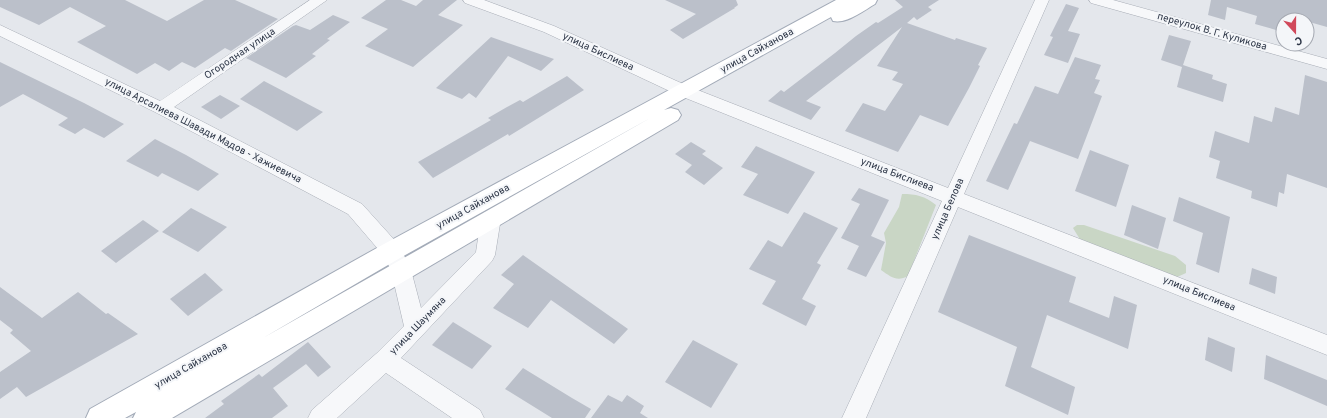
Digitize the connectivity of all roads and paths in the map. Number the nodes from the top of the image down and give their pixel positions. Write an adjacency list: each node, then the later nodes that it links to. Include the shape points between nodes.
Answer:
1 (320, 0): 10 (street, Огородная улица)
2 (470, 0): 9 (street, улица Бислиева, via 549,29)
3 (1042, 0): 11 (street, улица Белова)
4 (1096, 0): 6 (street, переулок В. Г. Куликова)
5 (855, 1): 9 (main road, улица Сайханова)
6 (1136, 5): 8 (street, переулок В. Г. Куликова)
7 (0, 30): 10 (street, улица Арсалиева Шавади Мадов - Хажиевича)
8 (1327, 64)
9 (692, 95): 11 (street, улица Бислиева); 12 (main road, улица Сайханова); 13 (main road, улица Сайханова)
10 (161, 108): 13 (street, улица Арсалиева Шавади Мадов - Хажиевича, via 356,210)
11 (953, 197): 15 (street, улица Бислиева); 21 (street, улица Белова)
12 (491, 218): 13 (main road, улица Сайханова); 14 (street, улица Шаумяна, via 485,255)
13 (397, 261): 14 (street); 17 (main road, улица Сайханова); 18 (main road, улица Сайханова)
14 (416, 328): 16 (street, улица Шаумяна)
15 (1327, 345)
16 (385, 360): 19 (street, улица Шаумяна); 20 (street)
17 (100, 418)
18 (147, 418)
19 (320, 418)
20 (472, 418)
21 (854, 418)

